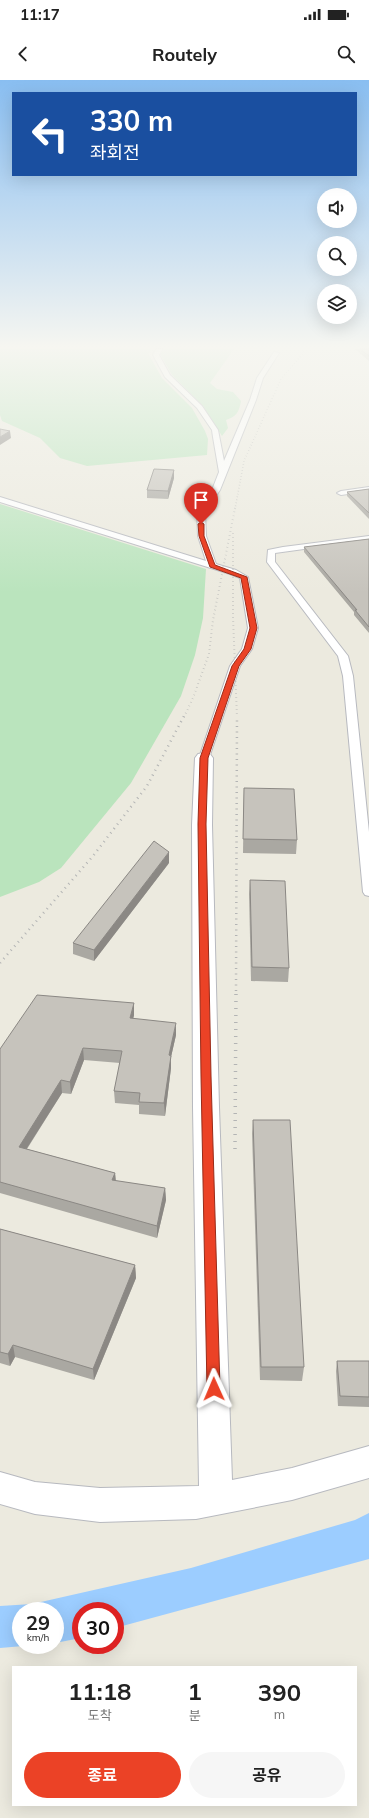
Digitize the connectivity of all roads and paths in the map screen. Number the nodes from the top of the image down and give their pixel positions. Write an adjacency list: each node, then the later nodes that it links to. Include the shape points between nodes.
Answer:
1 (215, 430): 3 (lane)
2 (241, 430): 3 (lane)
3 (223, 472): 8 (lane, via 216,490 201,512 202,536)
4 (369, 489): 5 (lane)
5 (341, 493)
6 (0, 499): 8 (lane)
7 (369, 538): 10 (lane, via 283,549 271,552 270,555 271,562 343,656 348,676)
8 (212, 566): 9 (lane, via 244,577 253,628 247,649 235,666)
9 (204, 758): 13 (street, via 202,824 206,1083)
10 (369, 892)
11 (369, 1462): 13 (street, via 292,1484)
12 (0, 1488): 13 (street, via 35,1498 100,1505 196,1503)
13 (216, 1499)

